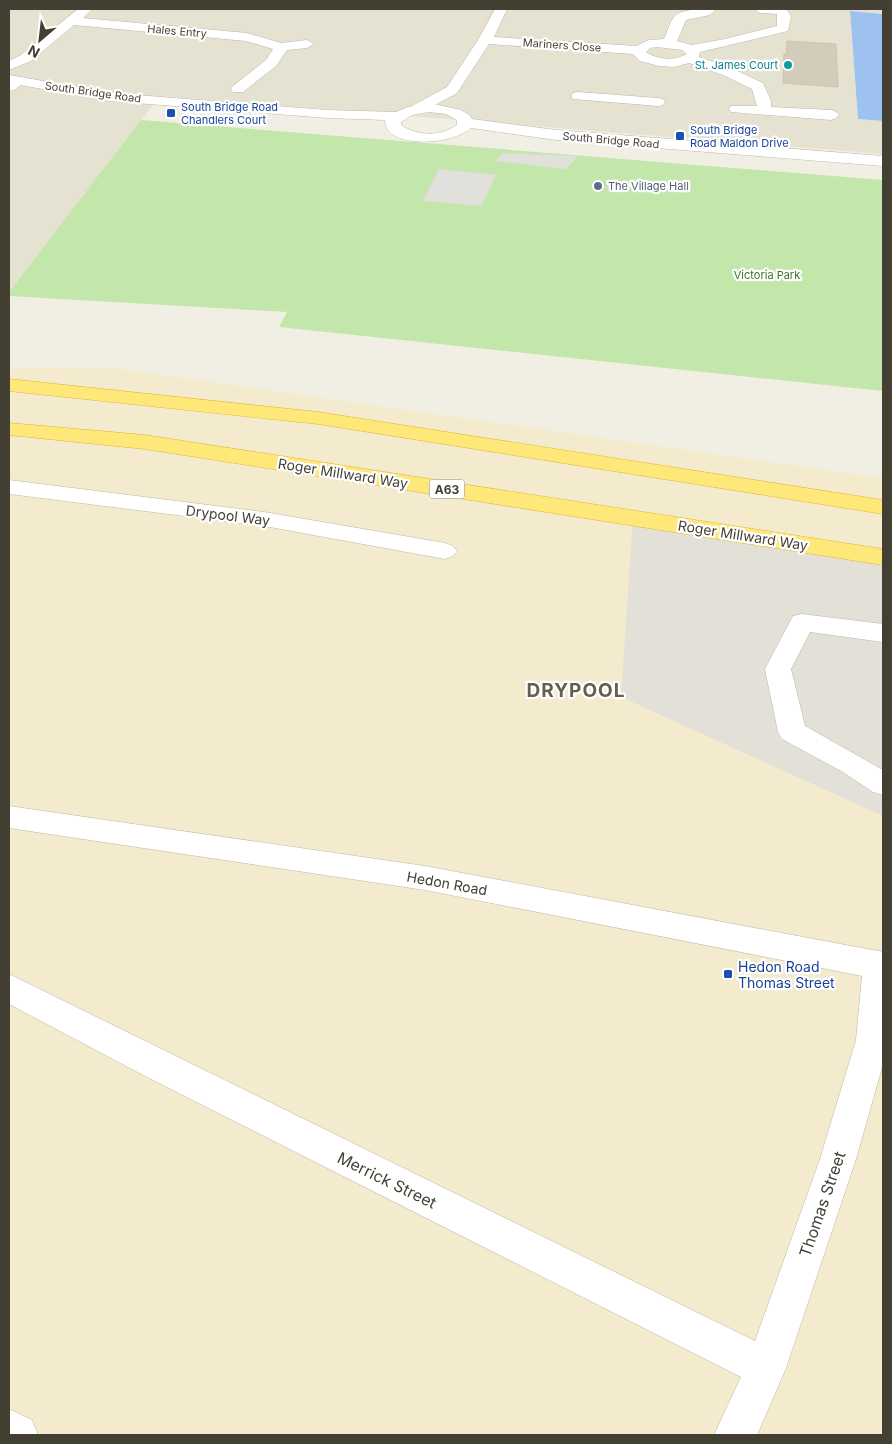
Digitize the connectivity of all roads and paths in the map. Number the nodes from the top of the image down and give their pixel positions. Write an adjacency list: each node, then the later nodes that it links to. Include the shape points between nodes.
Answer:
1 (86, 9): 7 (street)
2 (501, 9): 8 (street)
3 (710, 9): 6 (street)
4 (760, 9): 13 (street, via 782,11 785,16 783,28)
5 (664, 12): 6 (street)
6 (681, 17): 9 (street)
7 (72, 21): 11 (street, Hales Entry, via 247,37); 15 (street, via 26,58)
8 (484, 40): 12 (street, Mariners Close); 18 (street)
9 (669, 43): 12 (street, via 650,44); 13 (street)
10 (307, 44): 11 (street, Hales Entry)
11 (280, 47): 17 (street, via 274,62 250,76)
12 (639, 50): 14 (street, via 643,57)
13 (691, 54): 14 (street); 22 (street, via 758,86)
14 (666, 62): 19 (street, via 658,106)
15 (9, 66)
16 (12, 82): 25 (street, South Bridge Road, via 111,97)
17 (238, 88)
18 (452, 90): 20 (street); 23 (street)
19 (578, 96)
20 (417, 109): 23 (street); 25 (street)
21 (736, 109): 22 (street)
22 (764, 110): 24 (street)
23 (452, 111): 26 (street, via 464,118)
24 (831, 115)
25 (394, 122): 26 (street, South Bridge Road, via 408,135 420,137 440,137)
26 (461, 128): 27 (street, South Bridge Road)
27 (883, 161)
28 (9, 375): 30 (highway)
29 (9, 385): 30 (highway)
30 (318, 418): 33 (highway)
31 (9, 429): 35 (highway, Roger Millward Way / A63, via 145,442)
32 (9, 487): 34 (street, Drypool Way, via 264,519)
33 (883, 507)
34 (445, 551)
35 (883, 557)
36 (883, 633): 37 (street, via 802,622 778,670 792,732)
37 (883, 784)
38 (9, 817): 39 (street, Hedon Road, via 425,878)
39 (881, 966): 41 (street, Thomas Street, via 873,1040 838,1159)
40 (9, 988): 41 (street, Merrick Street, via 157,1066)
41 (766, 1368): 44 (street, Thomas Street)
42 (9, 1430): 43 (street)
43 (17, 1435)
44 (735, 1435)

